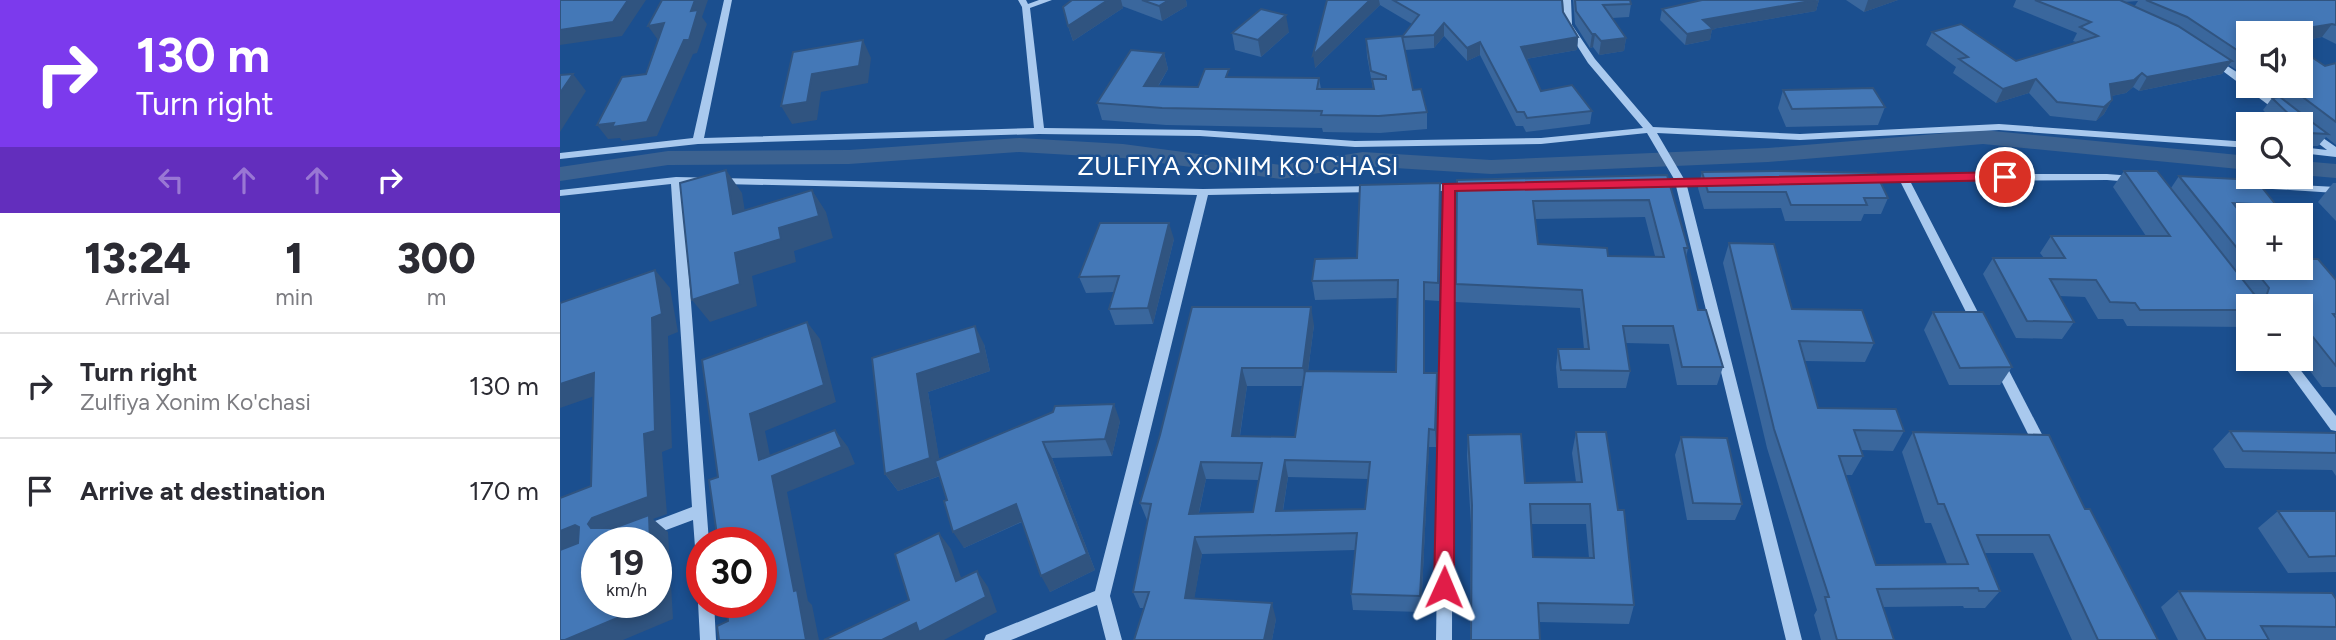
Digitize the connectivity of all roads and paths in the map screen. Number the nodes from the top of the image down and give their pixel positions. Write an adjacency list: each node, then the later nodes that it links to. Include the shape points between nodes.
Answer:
1 (727, 0): 12 (street)
2 (1048, 0): 4 (street)
3 (1567, 0): 10 (street, via 1568,25 1579,43)
4 (1024, 4): 9 (street)
5 (2206, 55): 6 (street)
6 (2236, 76)
7 (2266, 98): 8 (street)
8 (2284, 112)
9 (1039, 131): 10 (street, via 1200,133 1355,144); 12 (street)
10 (1653, 135): 13 (street, via 1800,137 1999,127); 18 (street)
11 (2313, 135): 15 (street)
12 (698, 141): 16 (street)
13 (2236, 144)
14 (2313, 151): 15 (street)
15 (2336, 153)
16 (560, 156)
17 (1903, 177): 19 (street); 22 (street); 34 (street)
18 (1678, 178): 21 (street); 23 (street); 44 (street)
19 (1847, 178)
20 (676, 180): 30 (street, ZULFIYA XONIM KO'CHASI); 31 (street, ZULFIYA XONIM KO'CHASI); 35 (street)
21 (1722, 181)
22 (2149, 181)
23 (1640, 183)
24 (2229, 185): 29 (street)
25 (1489, 186): 26 (street, ZULFIYA XONIM KO'CHASI)
26 (1448, 187): 28 (street, ZULFIYA XONIM KO'CHASI); 43 (street)
27 (1393, 188): 30 (street, ZULFIYA XONIM KO'CHASI)
28 (1407, 188)
29 (2336, 190)
30 (1203, 192): 38 (street)
31 (560, 193)
32 (2294, 371): 33 (street)
33 (2336, 426)
34 (2047, 457)
35 (699, 511): 36 (street); 37 (street)
36 (657, 527)
37 (700, 527)
38 (1102, 596): 41 (street); 42 (street)
39 (707, 618): 40 (street)
40 (708, 640)
41 (992, 640)
42 (1114, 640)
43 (1444, 640)
44 (1794, 640)

